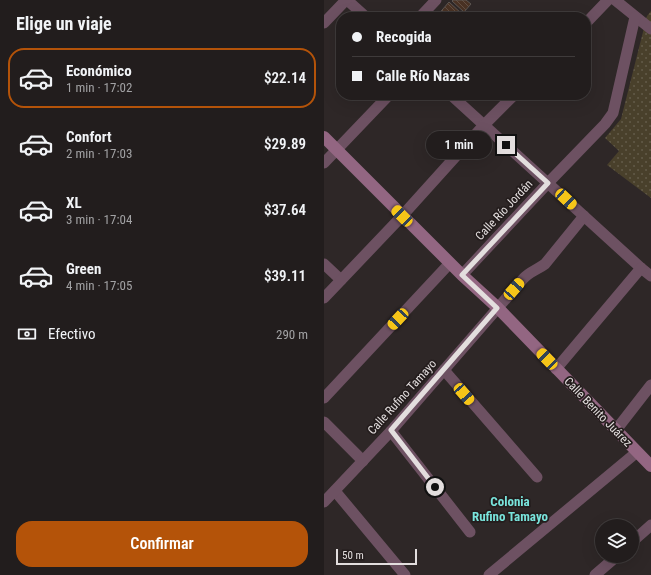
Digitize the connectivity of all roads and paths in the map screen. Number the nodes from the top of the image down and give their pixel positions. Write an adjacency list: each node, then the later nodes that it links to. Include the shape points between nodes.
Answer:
1 (346, 0): 5 (street); 9 (street)
2 (436, 0): 6 (street)
3 (608, 0): 7 (street)
4 (615, 0): 8 (street)
5 (360, 12)
6 (425, 12)
7 (591, 17)
8 (635, 17): 10 (street); 18 (street, Calle Río Jordán, via 612,113 605,124)
9 (324, 23)
10 (651, 29)
11 (385, 100): 16 (street)
12 (456, 100): 14 (street)
13 (509, 100): 14 (street)
14 (484, 125): 18 (street); 19 (street)
15 (324, 137): 16 (street, Calle Benito Juárez)
16 (336, 150): 17 (street); 19 (street, Calle Benito Juárez)
17 (324, 163)
18 (548, 183): 20 (street); 24 (street, Calle Río Jordán)
19 (402, 216): 21 (street, Calle Benito Juárez); 26 (street)
20 (584, 216): 23 (street); 28 (street, Calle Rufino Tamayo, via 545,264 529,273)
21 (450, 263): 24 (street, Calle Benito Juárez); 32 (street)
22 (324, 264): 26 (street)
23 (641, 268): 25 (street); 29 (street)
24 (462, 275): 28 (street, Calle Benito Juárez)
25 (651, 276)
26 (341, 280): 27 (street)
27 (324, 298)
28 (497, 308): 29 (street, Calle Benito Juárez); 30 (street, Calle Rufino Tamayo)
29 (556, 369): 35 (street, Calle Benito Juárez)
30 (444, 370): 34 (street, Calle Rufino Tamayo); 39 (street)
31 (651, 385): 35 (street)
32 (324, 398)
33 (324, 422): 37 (street)
34 (391, 430): 37 (street, Calle Rufino Tamayo); 43 (street)
35 (616, 430): 36 (street, Calle Benito Juárez)
36 (637, 452): 38 (street, Calle Benito Juárez); 47 (street)
37 (363, 461): 40 (street, Calle Rufino Tamayo)
38 (651, 466)
39 (537, 477)
40 (335, 490): 41 (street, Calle Rufino Tamayo); 46 (street)
41 (324, 502)
42 (651, 525): 44 (street)
43 (470, 532)
44 (639, 536)
45 (609, 563): 48 (street)
46 (405, 575)
47 (489, 575)
48 (596, 575)

